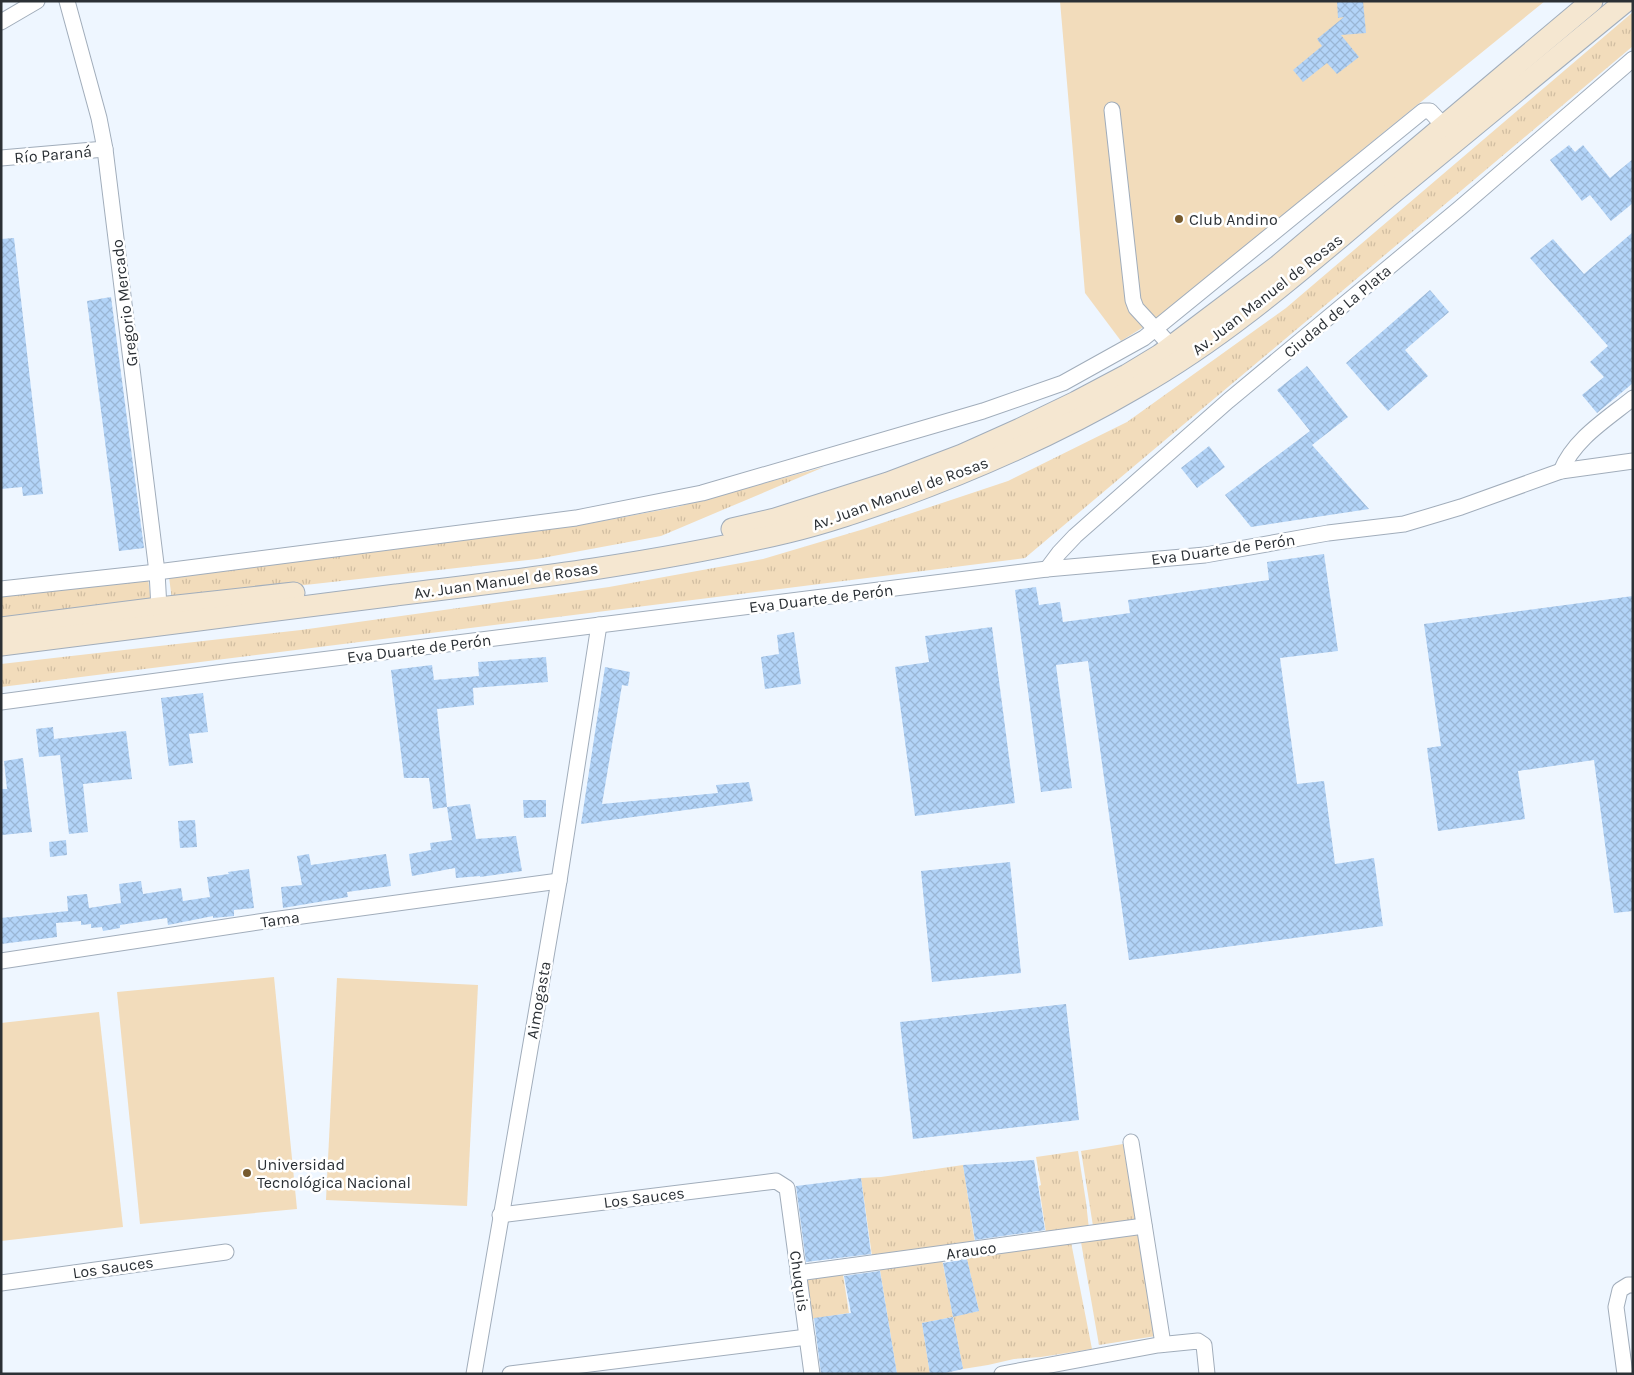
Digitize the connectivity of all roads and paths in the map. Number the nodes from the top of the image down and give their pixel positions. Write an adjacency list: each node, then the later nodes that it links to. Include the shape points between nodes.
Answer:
1 (37, 1): 5 (street)
2 (68, 1): 9 (street, Gregorio Mercado)
3 (1592, 1): 8 (main road, Av. Juan Manuel de Rosas)
4 (1626, 1): 22 (main road, Av. Juan Manuel de Rosas, via 1234,323 1138,387 990,461 931,485 790,532 662,558 524,579)
5 (1, 22)
6 (1633, 59): 16 (street, Ciudad de La Plata, via 1228,401 1075,536)
7 (1112, 110): 11 (street, via 1132,300)
8 (1444, 127): 11 (street, via 1430,111 1423,111); 12 (main road, Av. Juan Manuel de Rosas, via 1279,265)
9 (105, 149): 10 (street, Río Paraná); 17 (street, Gregorio Mercado)
10 (1, 158)
11 (1155, 329): 12 (street); 17 (street, via 1063,383 983,411 702,493 576,518)
12 (1172, 347): 19 (main road, Av. Juan Manuel de Rosas, via 1076,402 962,455 888,483 775,519 695,539 511,568)
13 (1633, 398): 15 (street, via 1579,443 1566,458)
14 (1633, 461): 15 (street, Eva Duarte de Perón)
15 (1561, 471): 16 (street, Eva Duarte de Perón, via 1404,524 1328,532 1205,555)
16 (1048, 569): 20 (street, Eva Duarte de Perón)
17 (157, 572): 18 (street); 19 (street, Gregorio Mercado)
18 (1, 589)
19 (159, 608): 21 (main road, Av. Juan Manuel de Rosas)
20 (600, 626): 23 (street, Eva Duarte de Perón); 24 (street, Aimogasta)
21 (1, 628)
22 (1, 645)
23 (1, 702)
24 (559, 881): 25 (street, Tama); 28 (street, Aimogasta)
25 (1, 961)
26 (1132, 1142): 29 (street)
27 (787, 1188): 28 (street, Los Sauces, via 776,1181); 31 (street, Chuquis)
28 (500, 1215): 36 (street, Aimogasta)
29 (1144, 1226): 31 (street, Arauco); 35 (street)
30 (226, 1252): 32 (street, Los Sauces)
31 (798, 1274): 34 (street, Chuquis)
32 (1, 1282)
33 (1633, 1285): 41 (street, via 1620,1290 1616,1307)
34 (807, 1337): 37 (street); 38 (street, Chuquis)
35 (1163, 1344): 39 (street); 40 (street, via 1198,1341 1204,1346)
36 (474, 1374)
37 (510, 1374)
38 (812, 1374)
39 (1002, 1374)
40 (1208, 1374)
41 (1625, 1374)

